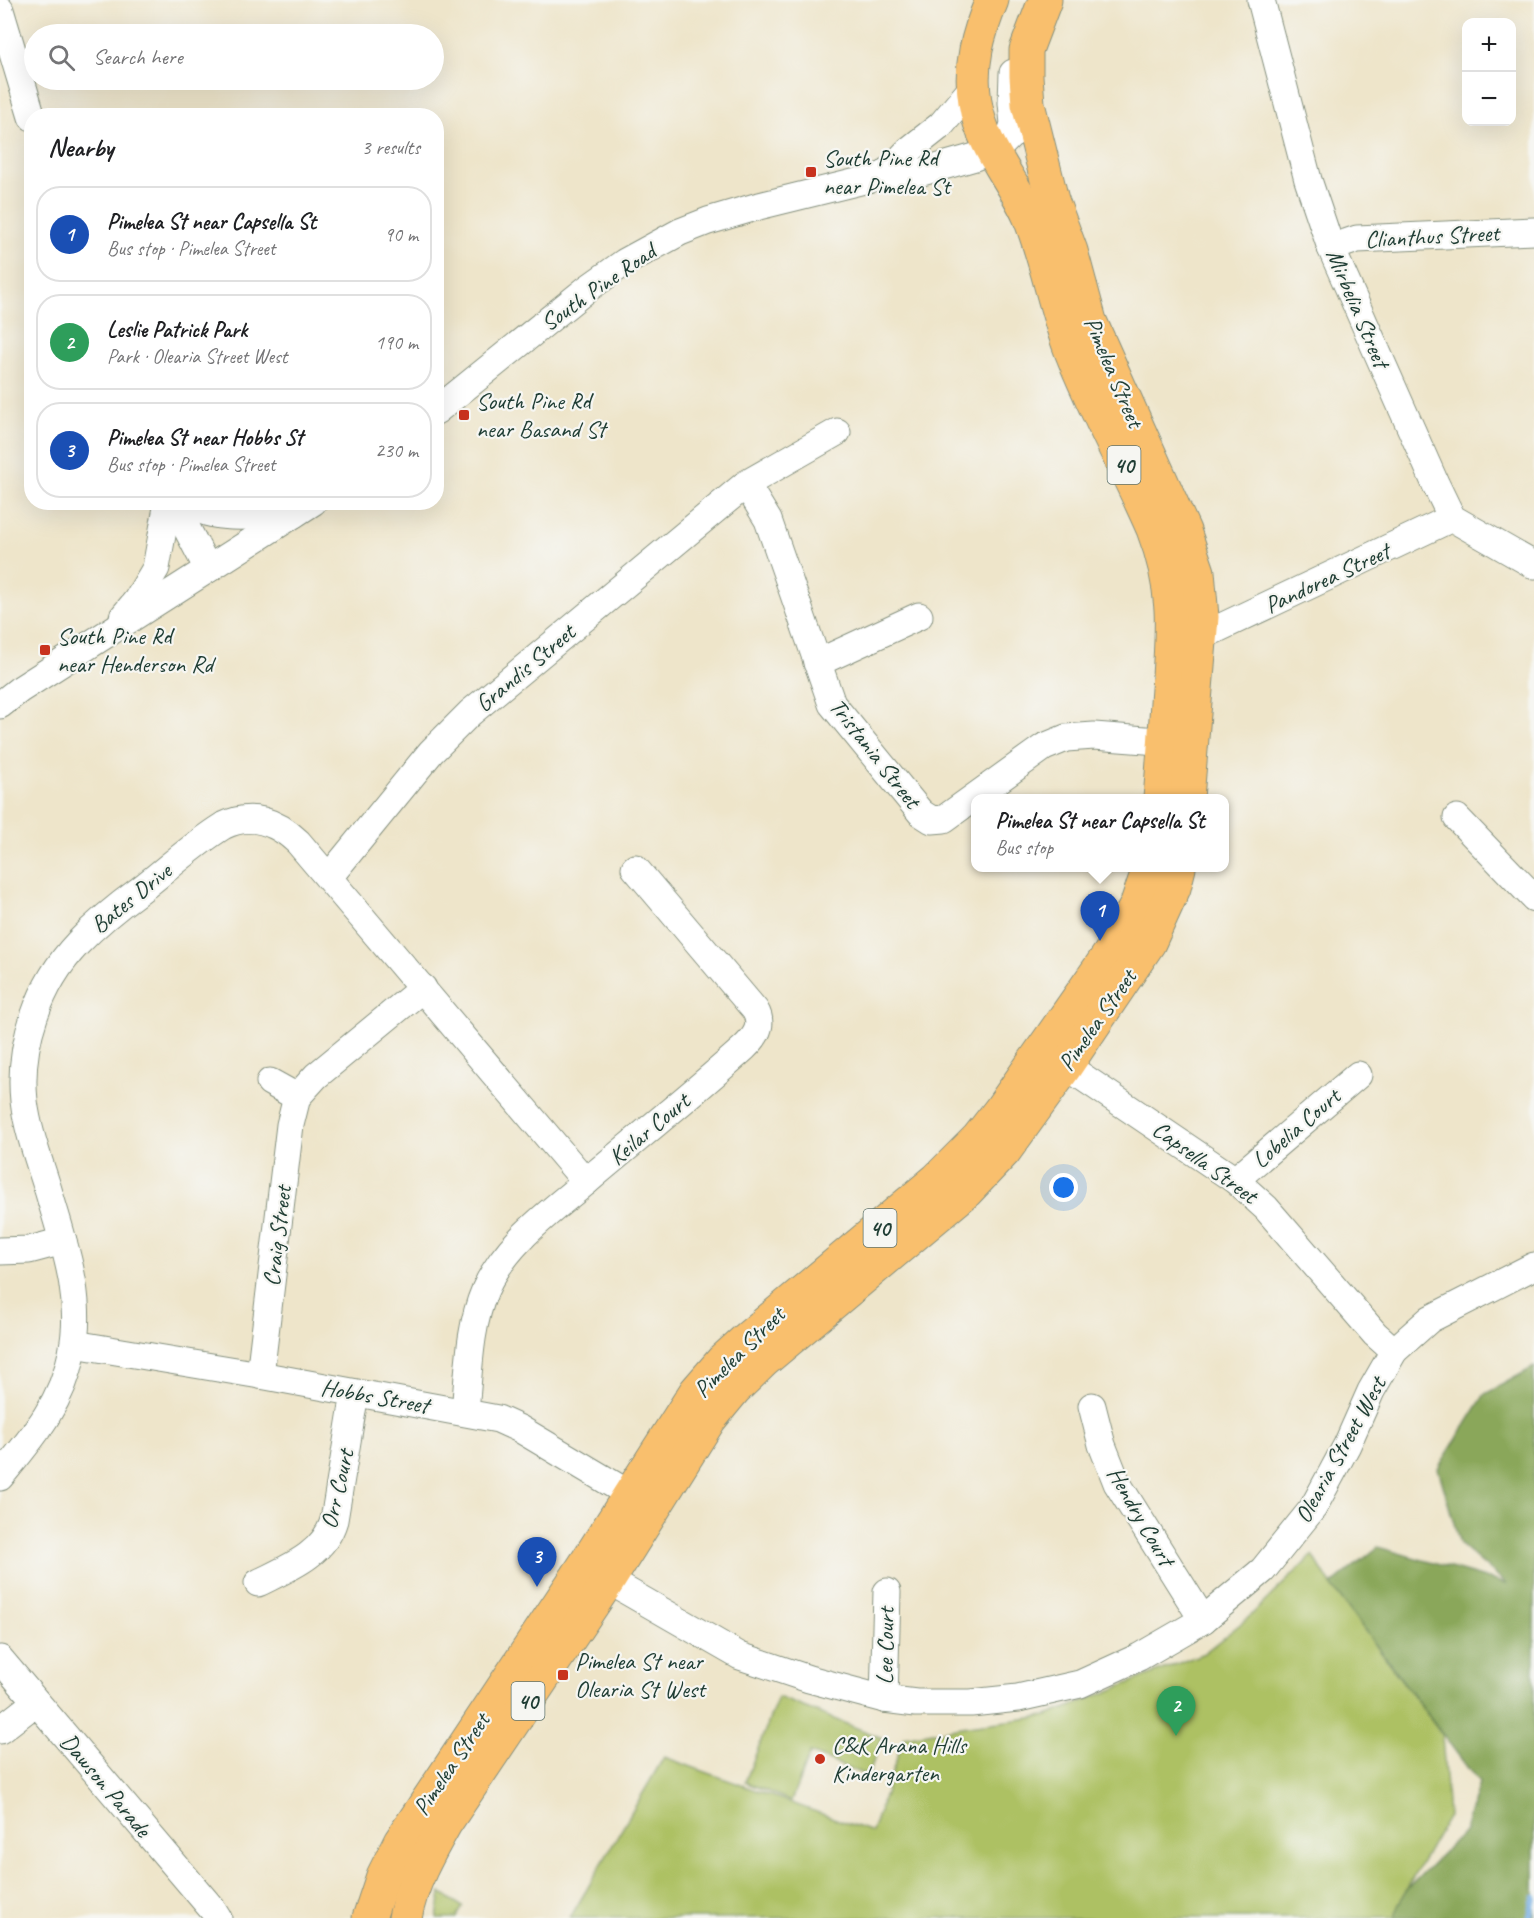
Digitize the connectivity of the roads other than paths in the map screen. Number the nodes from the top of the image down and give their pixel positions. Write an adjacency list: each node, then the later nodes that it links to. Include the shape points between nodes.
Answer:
1 (1045, 0): 5 (main road, South Pine Road / 40)
2 (1261, 0): 11 (street, Mirbelia Street, via 1308,180)
3 (990, 1): 6 (main road, 40, via 976,42)
4 (0, 10): 7 (street)
5 (1026, 50): 8 (street, South Pine Road, via 1013,73 1012,131 1007,140); 25 (main road, Pimelea Street / 40, via 1028,104 1052,200 1090,321 1192,552 1200,588)
6 (973, 87): 8 (main road, 40); 9 (street, via 941,125)
7 (29, 108)
8 (990, 151): 9 (street, South Pine Road, via 922,172); 28 (main road, Pimelea Street / 40, via 1028,214 1072,353 1162,551 1173,619)
9 (885, 175): 12 (street, South Pine Road, via 731,214 654,245 587,289)
10 (1534, 231): 11 (street, Clianthus Street, via 1358,239)
11 (1331, 248): 20 (street, Mirbelia Street)
12 (444, 405)
13 (837, 432): 14 (street, Grandis Street)
14 (746, 484): 26 (street, Tristania Street, via 768,520); 37 (street, Grandis Street, via 471,713 430,752)
15 (167, 510): 24 (street, via 156,568 137,600)
16 (177, 510): 22 (street)
17 (197, 510): 18 (street, via 225,517)
18 (286, 510)
19 (301, 510): 22 (street)
20 (1452, 518): 21 (street); 25 (street, Pandorea Street)
21 (1534, 565)
22 (208, 569): 24 (street)
23 (919, 616): 26 (street)
24 (109, 634): 27 (street)
25 (1200, 637): 28 (main road, Pimelea Street / 40)
26 (817, 663): 32 (street, Tristania Street, via 832,704 921,813 932,820 944,819)
27 (0, 705)
28 (1178, 743): 29 (street, Tristania Street, via 1066,738 1032,755); 30 (main road, Pimelea Street / 40); 31 (main road, Pimelea Street / 40)
29 (978, 794)
30 (1161, 794)
31 (1186, 794)
32 (971, 799)
33 (1457, 818): 38 (street)
34 (635, 868): 45 (street, Keilar Court, via 755,1010 759,1025 744,1048)
35 (1147, 872): 40 (main road, Pimelea Street / 40, via 1136,906)
36 (1178, 872): 40 (main road, Pimelea Street / 40, via 1149,943)
37 (329, 877): 39 (street, Bates Drive); 46 (street, Bates Drive, via 277,825 255,819 230,823 106,916 67,955 46,989 33,1022 23,1078 28,1125)
38 (1534, 898)
39 (423, 988): 43 (street, Craig Street, via 316,1076); 45 (street, Bates Drive)
40 (1054, 1058): 44 (street, Capsella Street); 56 (main road, Pimelea Street / 40, via 1004,1152 967,1191 792,1336 734,1390)
41 (1358, 1075): 44 (street, Lobelia Court)
42 (270, 1082): 43 (street)
43 (297, 1097): 51 (street, Craig Street, via 290,1125)
44 (1235, 1180): 50 (street, Capsella Street, via 1266,1208)
45 (586, 1182): 54 (street, Keilar Court, via 526,1234 490,1280 474,1331)
46 (63, 1241): 47 (street, via 29,1250); 49 (street, Bates Drive, via 75,1299)
47 (0, 1251)
48 (1534, 1266): 50 (street, Olearia Street West, via 1430,1319)
49 (74, 1344): 51 (street, Hobbs Street); 55 (street, Bates Drive, via 68,1372 50,1414)
50 (1394, 1352): 60 (street, Olearia Street West, via 1313,1508 1263,1570)
51 (260, 1375): 52 (street, Hobbs Street)
52 (355, 1393): 54 (street, Hobbs Street); 58 (street, Orr Court, via 334,1520 328,1535 306,1557)
53 (1092, 1406): 60 (street, Hendry Court, via 1117,1483)
54 (465, 1411): 56 (street, Hobbs Street, via 512,1424)
55 (0, 1477)
56 (642, 1502): 57 (main road, Pimelea Street / 40)
57 (596, 1573): 62 (street, Olearia Street West, via 740,1656); 66 (main road, Pimelea Street / 40, via 400,1842); 67 (main road, Pimelea Street / 40, via 422,1866)
58 (258, 1583)
59 (887, 1592): 62 (street, Lee Court)
60 (1203, 1620): 62 (street, Olearia Street West, via 1139,1657 1080,1684 1018,1698 971,1703)
61 (0, 1659): 63 (street, Dawson Parade)
62 (884, 1699)
63 (36, 1702): 64 (street); 65 (street, Dawson Parade)
64 (0, 1730)
65 (219, 1915)
66 (367, 1917)
67 (405, 1918)

